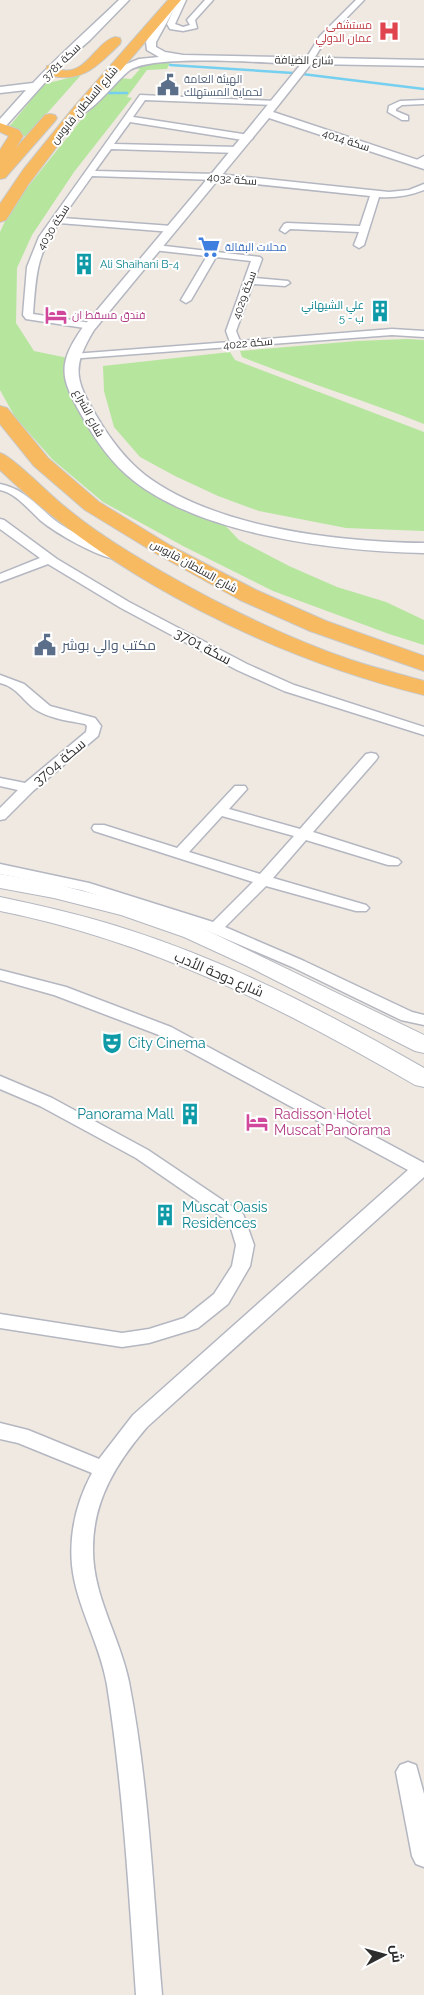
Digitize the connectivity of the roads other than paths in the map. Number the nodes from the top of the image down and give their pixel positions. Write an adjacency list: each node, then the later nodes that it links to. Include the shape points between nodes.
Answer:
1 (124, 0): 9 (street, سكة 3781)
2 (209, 0): 4 (street, via 191,20 194,26 183,29 171,24 179,10)
3 (360, 0): 7 (street, via 323,38)
4 (177, 1): 6 (street, via 151,42 151,48 162,55); 16 (highway, شارع السلطان قابوس)
5 (118, 38): 10 (highway, شارع السلطان قابوس)
6 (183, 58): 7 (street, شارع الضيافة); 16 (street, via 139,62 126,68)
7 (309, 60): 8 (street, شارع الضيافة); 15 (street)
8 (424, 63)
9 (52, 69): 10 (highway); 11 (street, سكة 3781)
10 (76, 79): 11 (highway)
11 (35, 88): 12 (street); 19 (street, سكة 3781)
12 (0, 90)
13 (424, 102): 17 (street, via 400,103 392,108 392,112)
14 (62, 105): 26 (highway, شارع السلطان قابوس)
15 (271, 109): 18 (street, سكة 4030, via 143,98); 20 (street); 24 (street, سكة 4014)
16 (71, 118): 30 (highway, شارع السلطان قابوس)
17 (405, 118)
18 (127, 120): 20 (street); 21 (street, سكة 4030)
19 (0, 126): 23 (highway, via 16,136)
20 (248, 138): 22 (street)
21 (108, 146): 22 (street); 25 (street, سكة 4030)
22 (238, 150): 27 (street)
23 (0, 162)
24 (421, 162)
25 (89, 173): 27 (street, سكة 4032); 31 (street, سكة 4030)
26 (0, 175)
27 (217, 177): 29 (street, سكة 4032); 32 (street)
28 (424, 187): 29 (street, سكة 4032, via 411,192)
29 (374, 194): 33 (street)
30 (0, 217)
31 (56, 220): 32 (street); 41 (street, سكة 4030, via 35,258 28,315 36,319)
32 (172, 229): 36 (street)
33 (363, 229): 34 (street, via 287,226); 35 (street)
34 (285, 230)
35 (359, 245)
36 (156, 248): 37 (street, سكة 4029); 41 (street)
37 (213, 255): 38 (street, سكة 4029, via 257,259); 40 (street)
38 (249, 281): 39 (street); 43 (street, سكة 4029, via 231,330)
39 (285, 283)
40 (186, 300)
41 (91, 326): 44 (street)
42 (424, 334): 43 (street, سكة 4022, via 392,332)
43 (236, 344): 44 (street, سكة 4022)
44 (73, 357): 49 (street, شارع الشراع, via 71,371 75,392 110,450 149,484 170,496 219,516 290,536 364,546)
45 (0, 412): 53 (highway, شارع السلطان قابوس, via 40,462 92,506 156,545 248,595 318,626)
46 (0, 459): 50 (highway, شارع السلطان قابوس, via 76,525)
47 (0, 487): 50 (street, via 11,489 49,522 88,546)
48 (0, 523): 51 (street, سكة 3701)
49 (424, 548)
50 (124, 558): 54 (highway, شارع السلطان قابوس, via 220,611)
51 (49, 559): 52 (street); 58 (street, سكة 3701, via 125,605 242,667 289,688)
52 (0, 578)
53 (424, 663)
54 (353, 668): 56 (highway, شارع السلطان قابوس); 57 (highway)
55 (0, 679): 61 (street, سكة 3704, via 23,688 42,708 90,721 94,726 93,733)
56 (424, 688)
57 (424, 694)
58 (424, 731)
59 (371, 757): 66 (street)
60 (0, 782): 61 (street, سكة 3704)
61 (28, 788): 64 (street, سكة 3704)
62 (240, 789): 63 (street)
63 (219, 811): 66 (street); 67 (street)
64 (0, 816)
65 (99, 828): 67 (street)
66 (303, 834): 68 (street); 70 (street)
67 (180, 853): 70 (street)
68 (393, 862)
69 (0, 869): 74 (street, via 84,886)
70 (263, 880): 73 (street); 74 (street)
71 (0, 881): 79 (main road, شارع دوحة الأدب, via 129,910 192,932)
72 (0, 904): 80 (main road, شارع دوحة الأدب, via 57,916 123,936 201,966 263,992)
73 (361, 908)
74 (215, 929): 76 (street)
75 (0, 975): 82 (street, via 60,991 165,1031)
76 (407, 1016): 77 (street); 78 (street)
77 (424, 1020)
78 (424, 1024)
79 (424, 1045)
80 (424, 1079)
81 (0, 1082): 83 (street, via 46,1102 142,1154 237,1219 244,1245 241,1266 221,1299 192,1323 122,1340)
82 (422, 1170): 85 (street, via 140,1421 118,1444)
83 (0, 1321)
84 (0, 1431): 85 (street, via 21,1436)
85 (103, 1469): 88 (street, via 84,1521 82,1550 85,1580 118,1681 136,1826)
86 (408, 1772): 87 (street)
87 (424, 1856)
88 (149, 1995)

